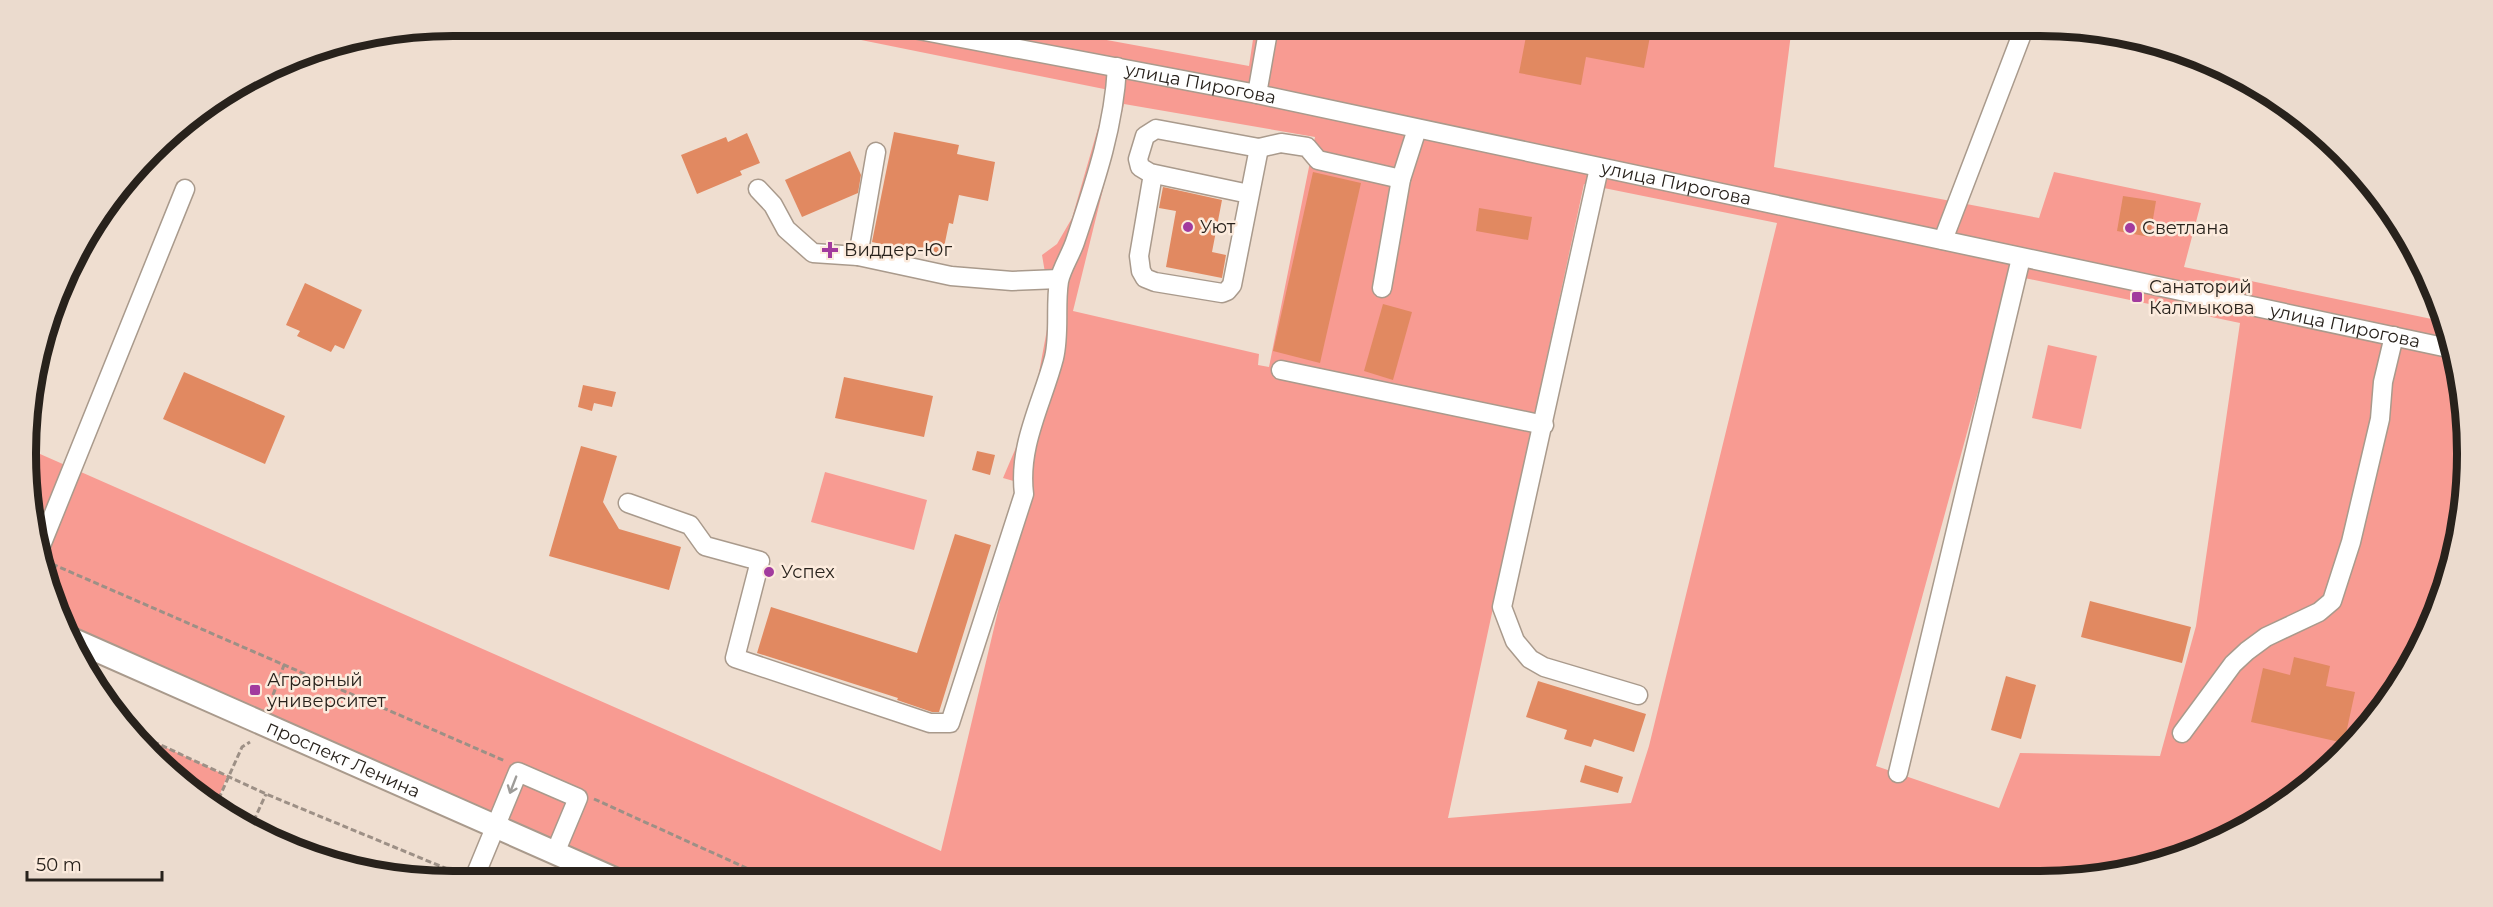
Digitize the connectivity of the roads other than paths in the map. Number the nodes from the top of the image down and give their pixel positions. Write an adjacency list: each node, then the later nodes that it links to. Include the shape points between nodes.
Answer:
1 (951, 36): 4 (street, улица Пирогова)
2 (1267, 36): 5 (street)
3 (2021, 36): 15 (street)
4 (1117, 67): 5 (street, улица Пирогова); 18 (street, via 1116,100 1103,157 1075,244)
5 (1257, 94): 6 (street, улица Пирогова)
6 (1417, 129): 9 (street, улица Пирогова); 11 (street)
7 (1259, 148): 10 (street, via 1156,129 1145,136 1138,159 1140,167); 11 (street, via 1281,142 1307,147 1318,160); 14 (street)
8 (876, 152): 16 (street)
9 (1599, 168): 15 (street, улица Пирогова); 23 (street)
10 (1153, 174): 14 (street); 14 (street, via 1139,256 1145,278 1155,282 1213,293 1227,291 1232,285)
11 (1401, 179): 19 (street)
12 (185, 189): 25 (street)
13 (758, 189): 16 (street, via 773,205 786,229 813,253)
14 (1249, 194)
15 (1943, 240): 17 (street, улица Пирогова)
16 (858, 256): 18 (street, via 951,276 1012,281)
17 (2021, 258): 20 (street, улица Пирогова); 29 (street)
18 (1059, 279): 24 (street, via 1055,356 1027,443 1022,473 1024,494 950,723 930,723 735,658 760,561 705,546 690,525)
19 (1382, 288)
20 (2394, 336): 21 (street, улица Пирогова); 28 (street, via 2383,382 2380,419 2351,542 2332,601 2247,651)
21 (2443, 347)
22 (1281, 370): 23 (street)
23 (1544, 425): 27 (street, via 1502,607 1515,641 1530,659 1544,667)
24 (628, 503)
25 (48, 551)
26 (82, 644): 30 (main road, проспект Ленина)
27 (1638, 695)
28 (2182, 733)
29 (1898, 773)
30 (497, 827): 31 (main road, проспект Ленина); 31 (street, one-way to 30, via 578,798 518,772); 32 (street)
31 (555, 853): 33 (main road, проспект Ленина)
32 (478, 871)
33 (596, 871)

